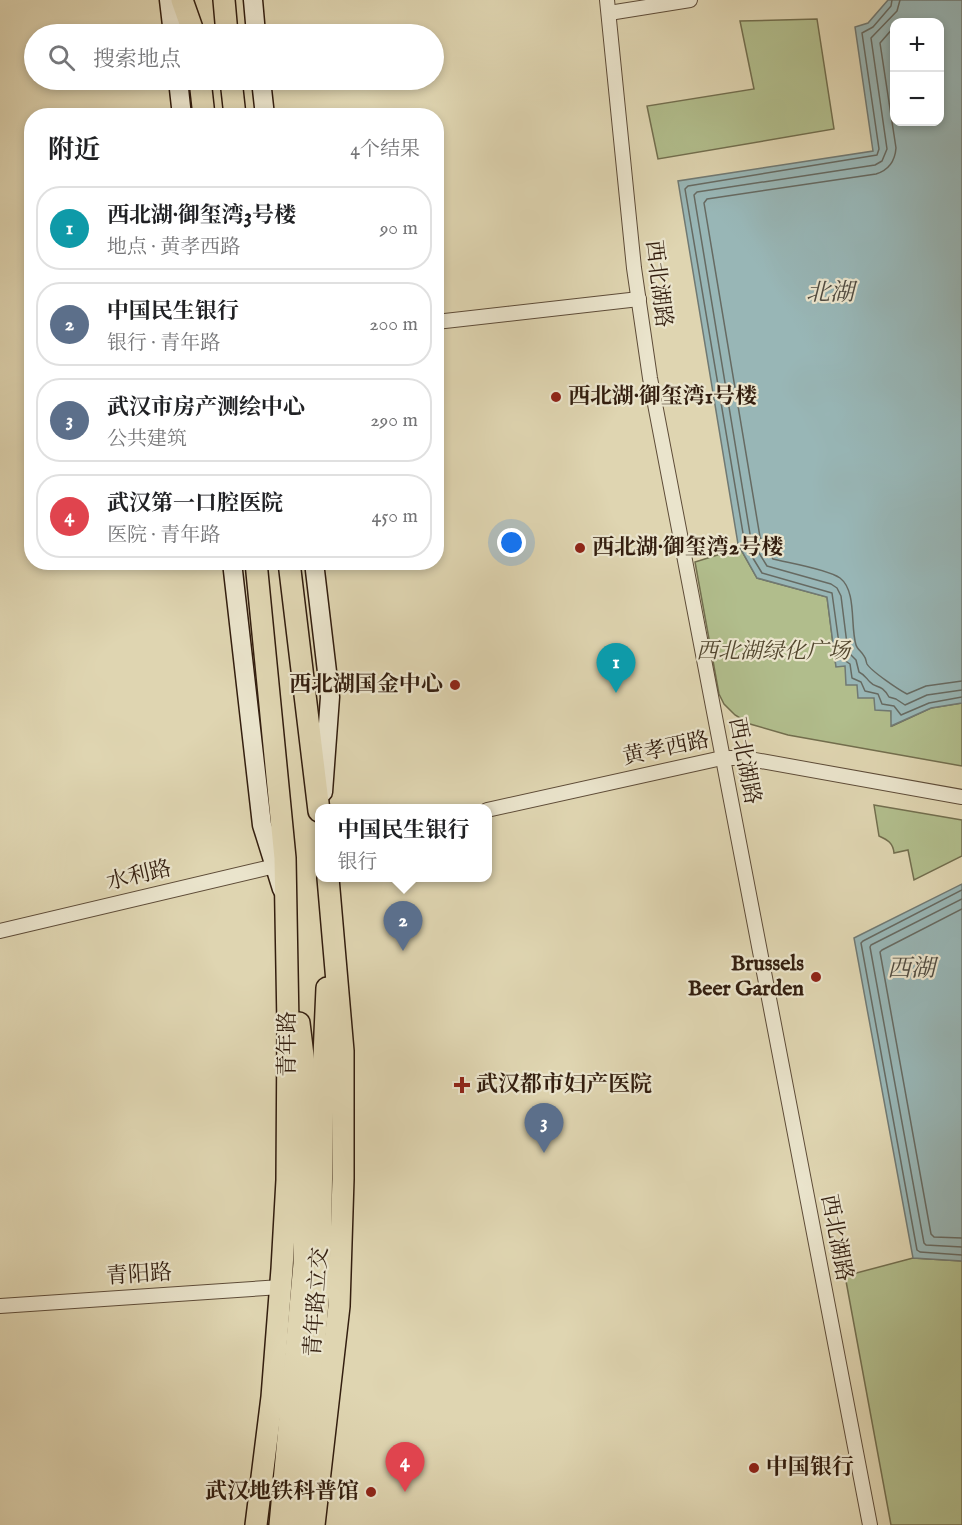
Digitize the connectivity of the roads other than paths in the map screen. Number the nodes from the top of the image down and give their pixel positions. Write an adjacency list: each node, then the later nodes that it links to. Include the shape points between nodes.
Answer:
1 (169, 0): 8 (main road)
2 (182, 0): 9 (main road)
3 (191, 0): 10 (main road)
4 (224, 0): 11 (main road)
5 (253, 0): 12 (main road)
6 (690, 0): 7 (street)
7 (608, 7): 21 (street, 西北湖路)
8 (172, 24)
9 (191, 24)
10 (194, 24)
11 (226, 24)
12 (255, 24)
13 (179, 90): 17 (main road)
14 (201, 90): 18 (main road)
15 (232, 90): 19 (main road)
16 (262, 90): 20 (main road)
17 (181, 108)
18 (203, 108)
19 (234, 108)
20 (264, 108)
21 (639, 299): 22 (street); 27 (street, 西北湖路, via 650,378)
22 (444, 321)
23 (233, 570): 32 (main road, via 262,825)
24 (257, 570): 32 (main road, 青年路)
25 (290, 570): 29 (main road)
26 (315, 570): 30 (main road, via 330,697)
27 (722, 758): 28 (street, 黄孝西路, via 744,758); 31 (street, 黄孝西路); 44 (street, 西北湖路)
28 (962, 797)
29 (319, 804)
30 (321, 804)
31 (492, 809)
32 (280, 862): 35 (main road, 青年路); 36 (street, 水利路)
33 (328, 882): 34 (main road)
34 (331, 904): 37 (main road); 43 (main road, via 344,1051 344,1179 339,1306)
35 (287, 912): 37 (main road); 38 (main road, 青年路, via 287,1180)
36 (0, 931)
37 (314, 1080): 41 (main road, 青年路立交, via 304,1264); 42 (main road, 青年路立交, via 320,1279)
38 (281, 1287): 39 (street, 青阳路); 40 (main road, 青年路)
39 (0, 1306)
40 (256, 1525)
41 (280, 1525)
42 (299, 1525)
43 (314, 1525)
44 (870, 1525)

